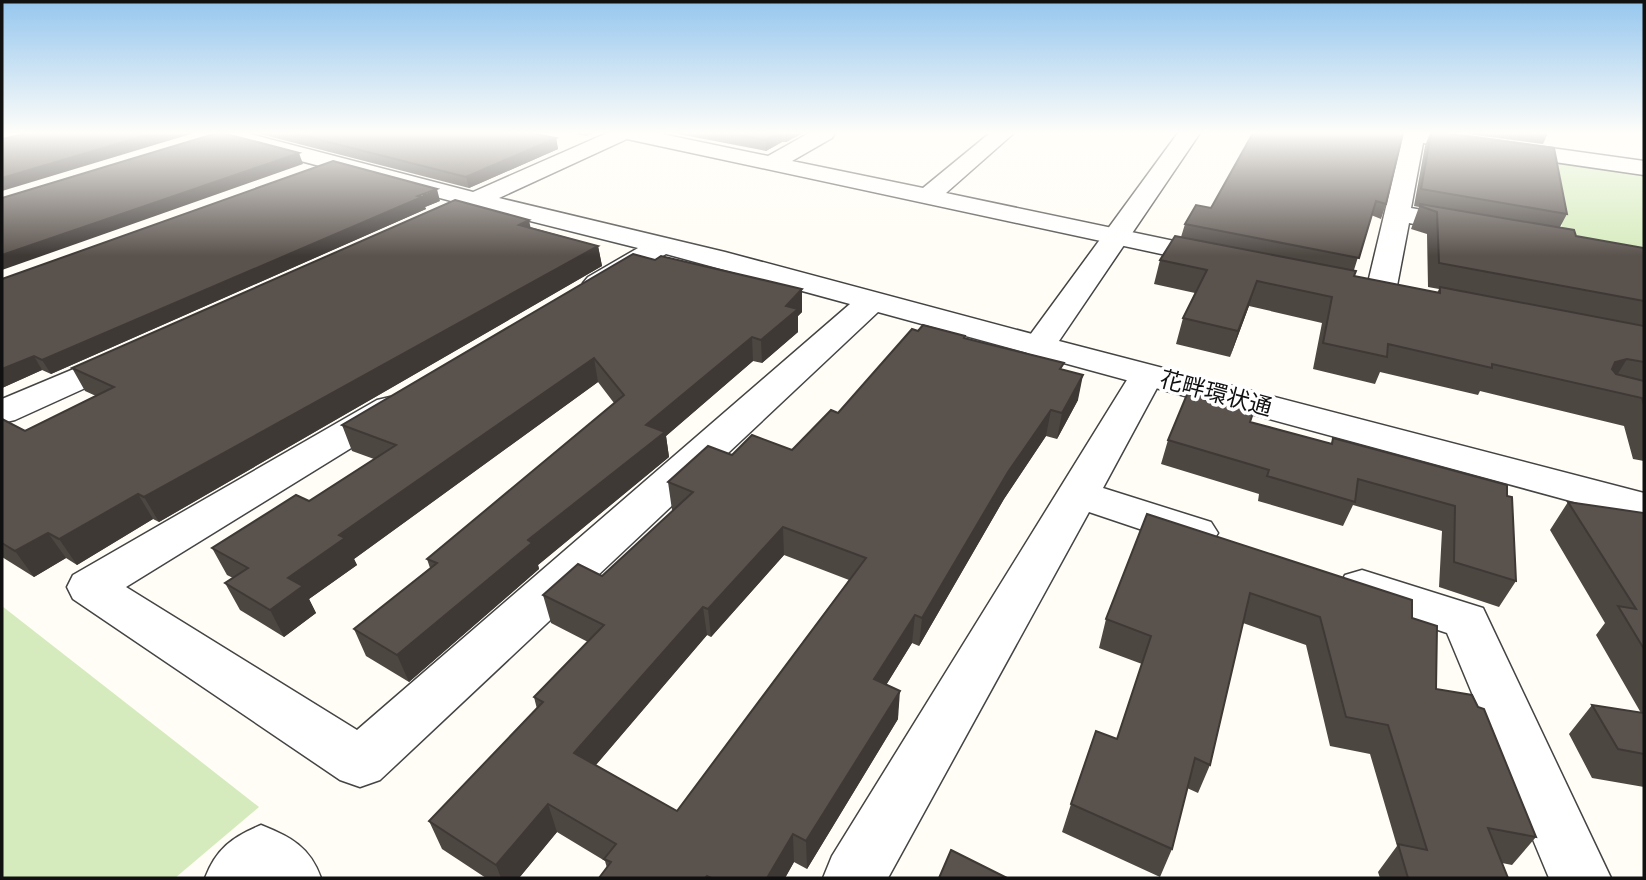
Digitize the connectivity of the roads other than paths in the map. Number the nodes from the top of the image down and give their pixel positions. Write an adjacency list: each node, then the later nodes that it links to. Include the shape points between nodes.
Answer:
1 (305, 174): 8 (street)
2 (378, 174): 10 (street, 花畔環状通)
3 (532, 174): 10 (street)
4 (819, 174): 9 (street)
5 (954, 174): 9 (street)
6 (1160, 174): 14 (street)
7 (1401, 174): 11 (street)
8 (297, 177)
9 (927, 197): 14 (street)
10 (475, 200): 12 (street); 15 (street, 花畔環状通)
11 (1397, 213): 13 (street); 17 (street)
12 (438, 217)
13 (1493, 230)
14 (1115, 238): 16 (street); 21 (street)
15 (662, 245): 18 (street, 花畔環状通); 19 (street)
16 (1248, 265)
17 (1380, 291)
18 (872, 301): 21 (street, 花畔環状通); 23 (street, via 360,762 90,587)
19 (566, 302)
20 (151, 345): 24 (street)
21 (1040, 346): 22 (street, 花畔環状通)
22 (1147, 375): 25 (street); 26 (street, 花畔環状通)
23 (423, 387)
24 (2, 412)
25 (1078, 494): 27 (street); 31 (street)
26 (1644, 507)
27 (1233, 545)
28 (1324, 575): 32 (street, via 1466,621)
29 (236, 878): 30 (street, via 261,855)
30 (290, 878)
31 (854, 878)
32 (1580, 878)

